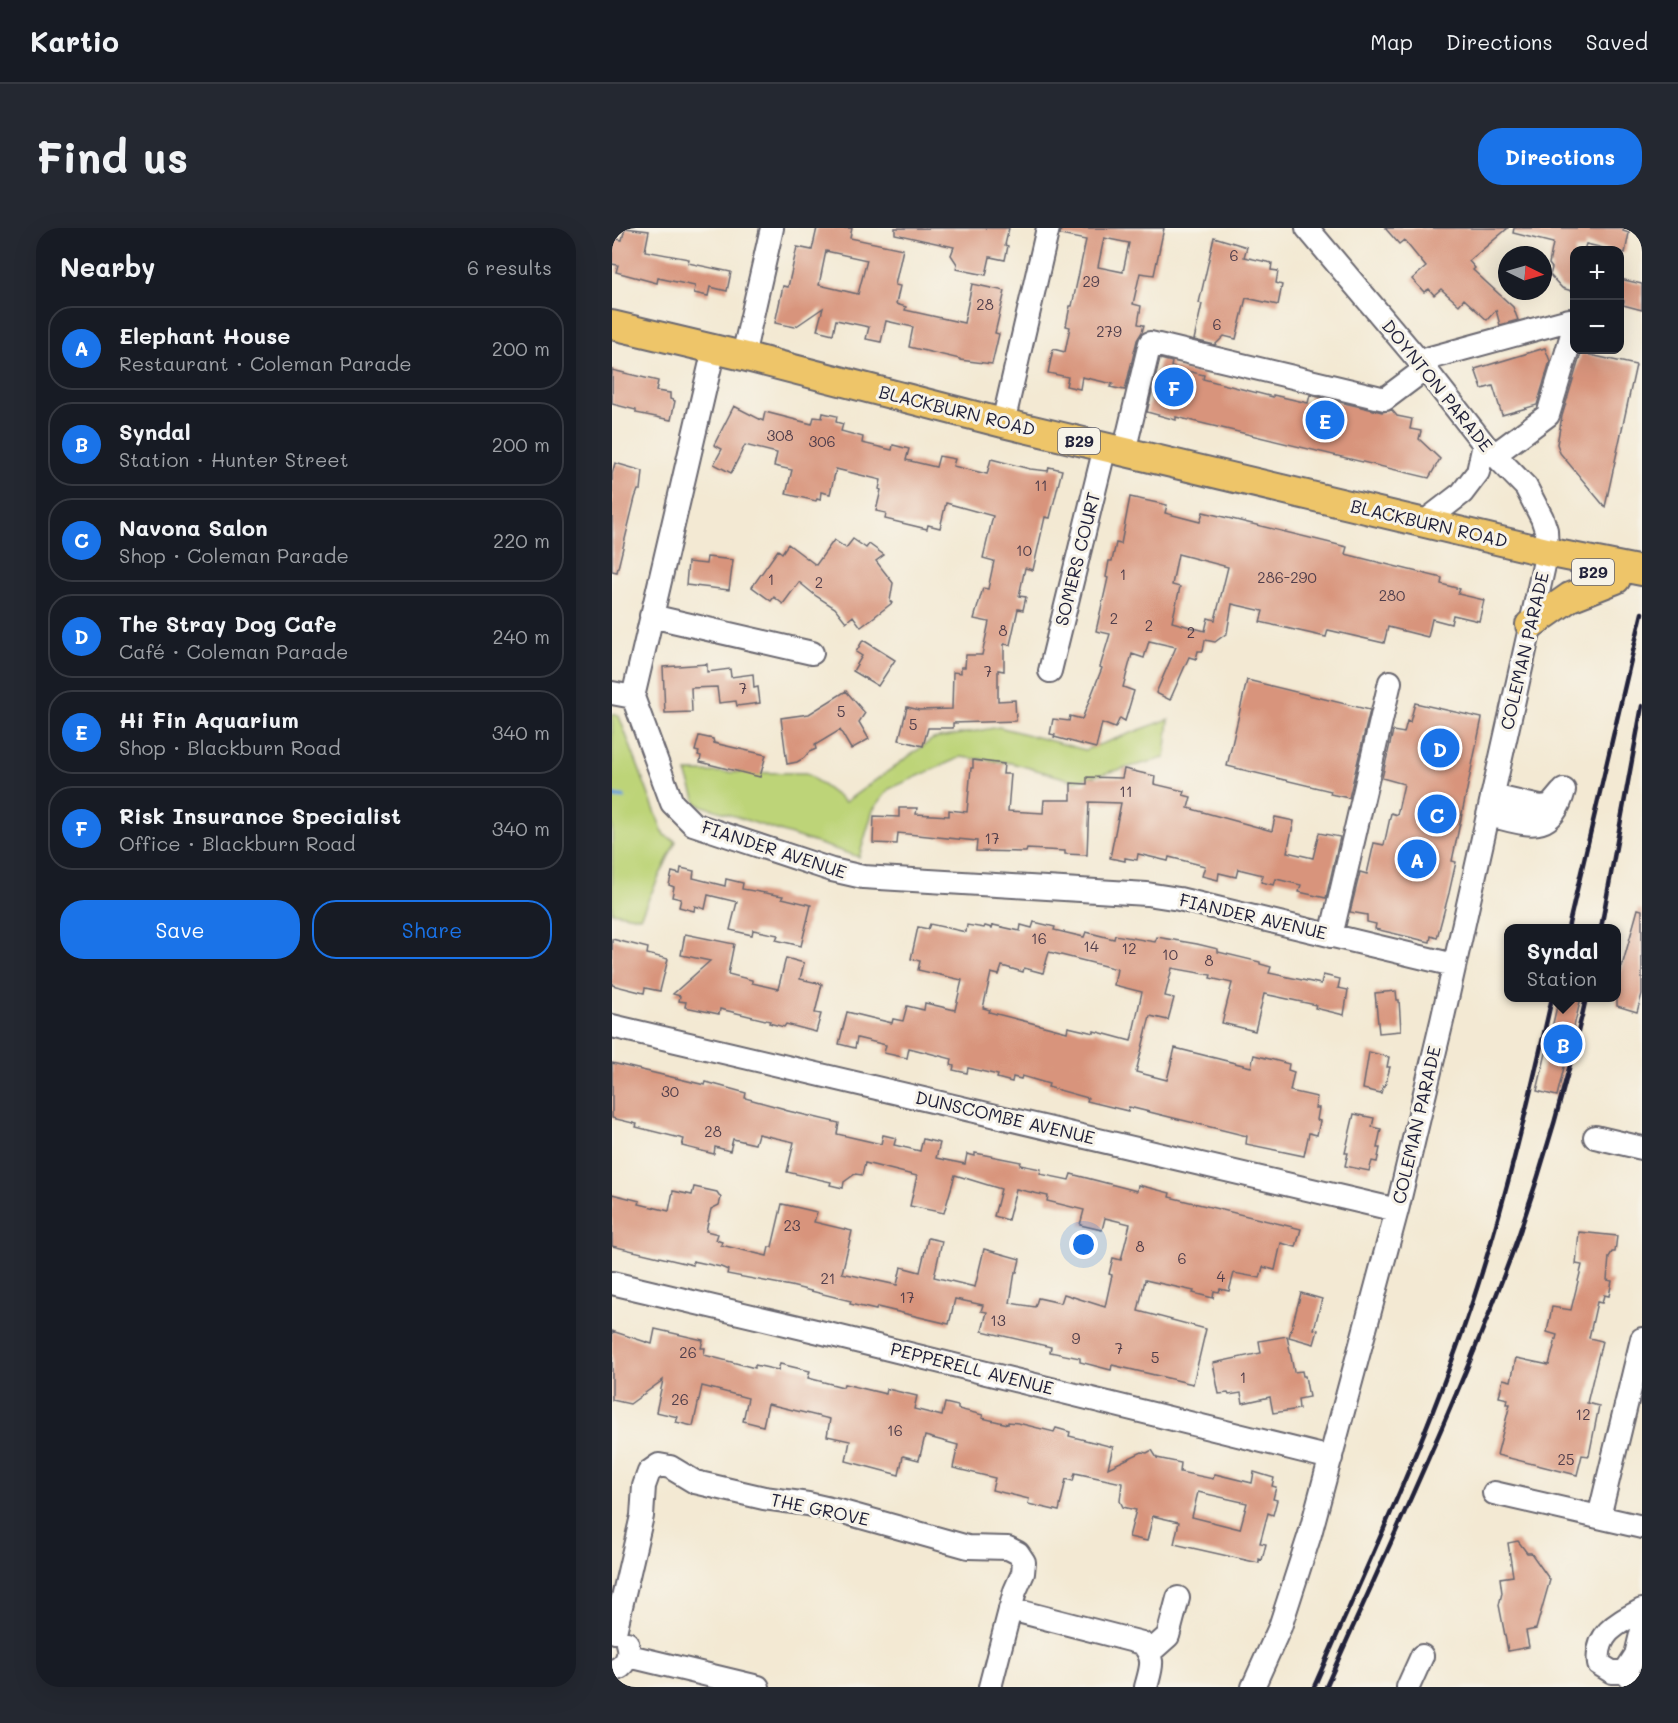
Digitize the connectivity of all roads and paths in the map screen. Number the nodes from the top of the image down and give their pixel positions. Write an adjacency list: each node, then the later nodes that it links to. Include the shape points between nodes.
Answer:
1 (772, 228): 6 (street)
2 (1048, 228): 8 (street)
3 (1307, 228): 7 (street, DOYNTON PARADE)
4 (612, 325): 5 (main road, BLACKBURN ROAD / B29)
5 (714, 349): 6 (main road, BLACKBURN ROAD / B29); 14 (street, FIANDER AVENUE)
6 (743, 356): 8 (main road, BLACKBURN ROAD / B29)
7 (1422, 365): 9 (street, SOMERS COURT, via 1385,399 1150,343); 10 (street, DOYNTON PARADE); 10 (street, via 1569,320 1573,331 1548,415)
8 (1003, 423): 9 (main road, BLACKBURN ROAD / B29)
9 (1114, 449): 11 (main road, BLACKBURN ROAD / B29); 17 (street, SOMERS COURT)
10 (1489, 450): 11 (street, via 1462,493); 12 (street, DOYNTON PARADE, via 1526,488 1546,530)
11 (1423, 523): 12 (main road, BLACKBURN ROAD / B29)
12 (1547, 552): 13 (main road, BLACKBURN ROAD / B29, via 1568,565); 15 (street, COLEMAN PARADE)
13 (1633, 578): 15 (main road, via 1570,597)
14 (651, 616): 16 (street); 19 (street, FIANDER AVENUE)
15 (1530, 625): 21 (street, COLEMAN PARADE)
16 (812, 653)
17 (1050, 671)
18 (1390, 682): 20 (street)
19 (622, 695): 20 (street, FIANDER AVENUE, via 672,803 693,824 862,877 1147,894)
20 (1331, 936): 21 (street, FIANDER AVENUE)
21 (1454, 965): 25 (street, COLEMAN PARADE)
22 (612, 1026): 25 (street, DUNSCOMBE AVENUE)
23 (1595, 1137): 24 (street)
24 (1642, 1148)
25 (1397, 1210): 28 (street, COLEMAN PARADE)
26 (612, 1283): 28 (street, PEPPERELL AVENUE)
27 (1642, 1339): 30 (street)
28 (1330, 1458): 44 (street, COLEMAN PARADE, via 1280,1627)
29 (1494, 1493): 30 (street)
30 (1599, 1517): 31 (street)
31 (1642, 1527)
32 (1178, 1598): 37 (street, via 1168,1636)
33 (1010, 1609): 36 (street, THE GROVE, via 1023,1573 1024,1562 1018,1552 968,1547 843,1512 695,1482 659,1465 649,1472 644,1486 642,1516); 37 (street, via 1142,1643); 42 (street, THE GROVE)
34 (1642, 1610): 40 (street, via 1617,1624 1605,1635 1597,1651 1599,1664)
35 (1642, 1630): 40 (street)
36 (613, 1632): 39 (street, via 629,1646)
37 (1150, 1652): 43 (street, via 1152,1663)
38 (1422, 1656): 45 (street)
39 (620, 1663): 41 (street)
40 (1632, 1679)
41 (758, 1687)
42 (990, 1687)
43 (1146, 1687)
44 (1253, 1687)
45 (1407, 1687)

